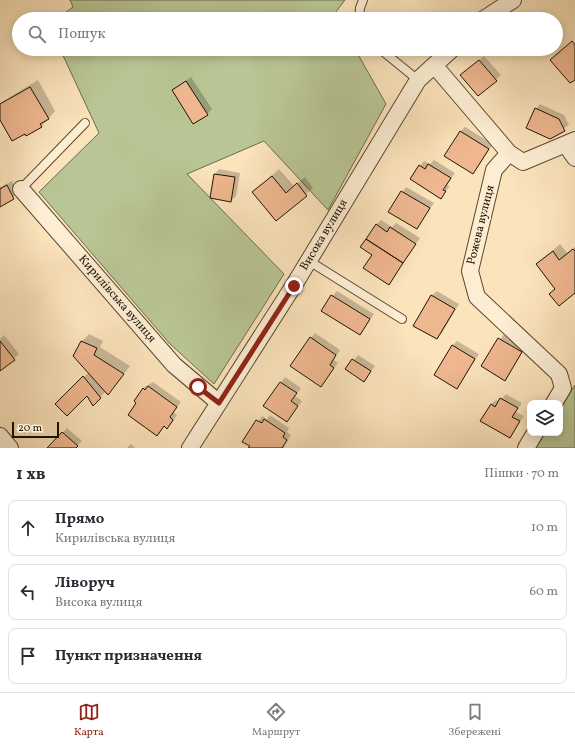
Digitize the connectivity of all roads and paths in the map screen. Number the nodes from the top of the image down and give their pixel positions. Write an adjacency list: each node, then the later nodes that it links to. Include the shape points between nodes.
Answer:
1 (363, 0): 3 (lane)
2 (513, 0): 4 (street)
3 (360, 12)
4 (495, 12)
5 (389, 56): 8 (lane)
6 (445, 56): 7 (street, Висока вулиця)
7 (434, 66): 8 (street, Висока вулиця); 11 (street)
8 (418, 80): 13 (street, Висока вулиця)
9 (85, 123): 12 (lane)
10 (572, 148): 11 (street, via 523,162)
11 (510, 153): 15 (street, Рожева вулиця, via 494,170 470,271 477,297 559,374 563,388)
12 (21, 189): 16 (street, Кирилівська вулиця, via 174,365)
13 (309, 261): 14 (lane); 16 (street, Висока вулиця)
14 (402, 319)
15 (556, 400)
16 (219, 403): 20 (street, Висока вулиця)
17 (0, 436): 19 (street)
18 (533, 436): 21 (street)
19 (10, 448)
20 (190, 448)
21 (526, 448)

